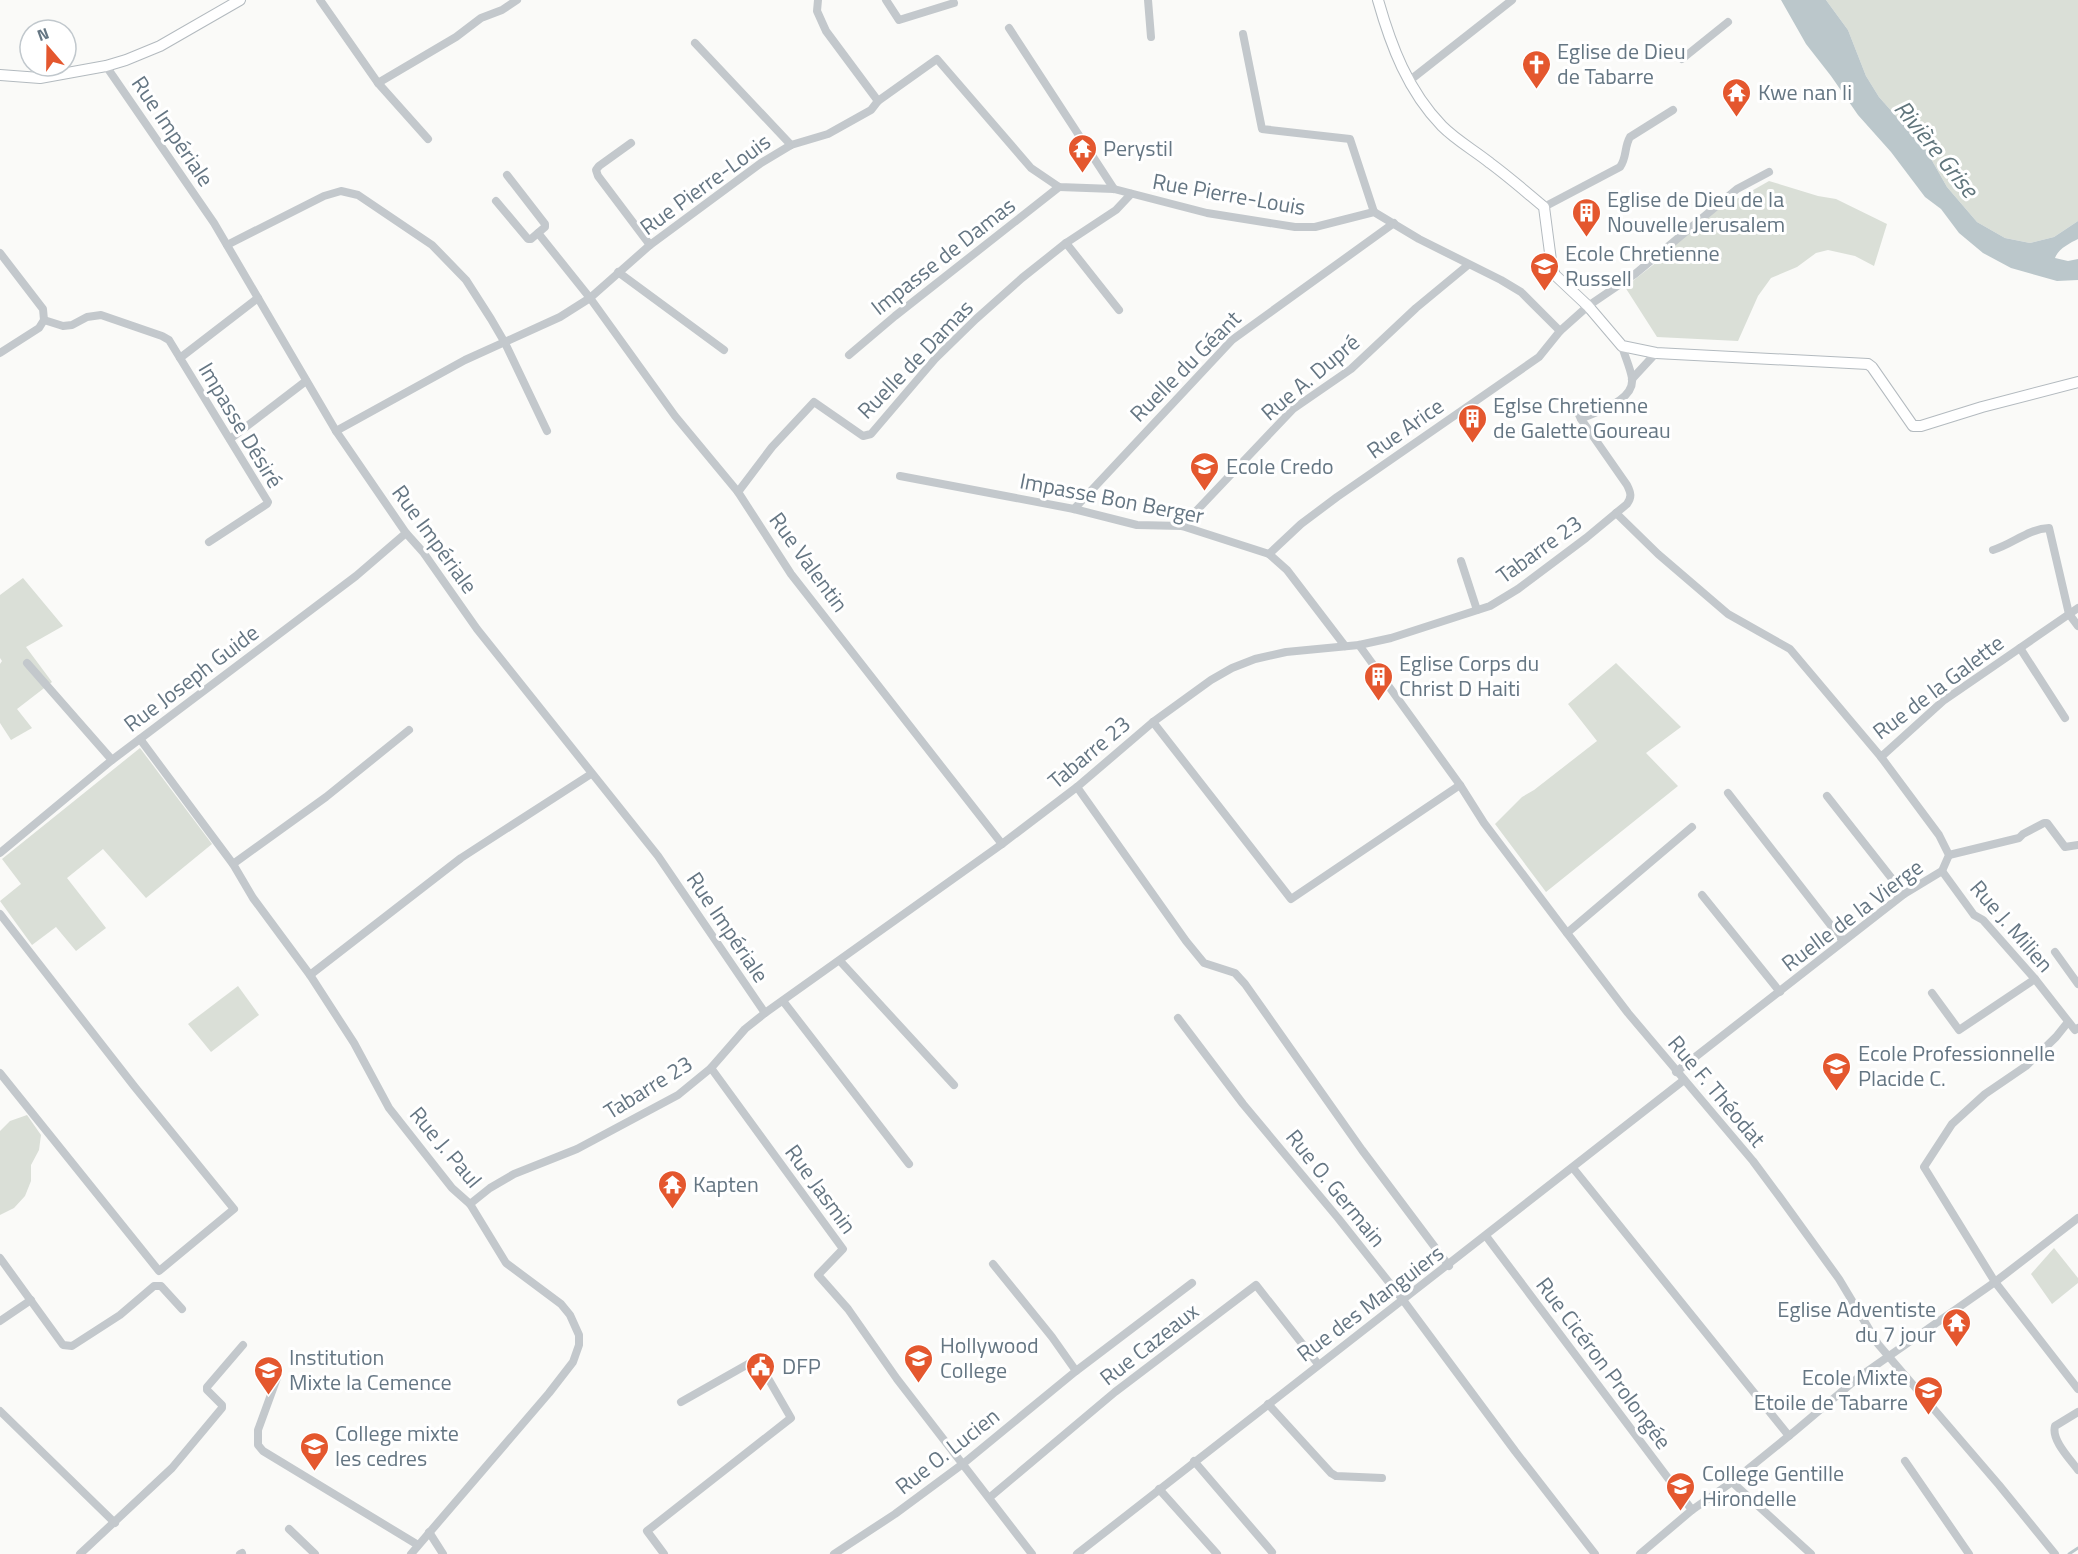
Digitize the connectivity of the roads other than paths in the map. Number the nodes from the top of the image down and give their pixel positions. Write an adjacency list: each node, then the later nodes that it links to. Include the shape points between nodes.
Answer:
1 (240, 0): 16 (street, via 160,46)
2 (320, 0): 19 (street)
3 (517, 0): 19 (street, via 481,18)
4 (818, 0): 20 (street, via 817,11 826,30)
5 (886, 0): 9 (street, via 899,20)
6 (1148, 0): 13 (street)
7 (1378, 0): 18 (street, via 1390,43)
8 (1512, 0): 18 (street)
9 (954, 3)
10 (1728, 22): 15 (street)
11 (1009, 28): 28 (street)
12 (1243, 34): 32 (street, via 1262,129 1350,139)
13 (1152, 36)
14 (695, 43): 24 (street)
15 (1682, 58)
16 (106, 66): 17 (street, via 40,78); 36 (street, Rue Impériale)
17 (0, 75)
18 (1409, 81): 31 (street, via 1457,140)
19 (378, 83): 22 (street)
20 (878, 100): 24 (street, Rue Pierre-Louis, via 871,110 828,134); 27 (street, Rue Pierre-Louis, via 937,59 1030,168)
21 (1673, 110): 31 (street, via 1630,138 1620,167)
22 (428, 139)
23 (631, 143): 37 (street, via 596,170)
24 (791, 145): 37 (street, Rue Pierre-Louis)
25 (1769, 172): 43 (street, via 1737,189 1635,274)
26 (507, 175): 34 (street, via 545,224)
27 (1059, 187): 28 (street, Rue Pierre-Louis); 52 (street, Impasse de Damas)
28 (1114, 189): 29 (street, Rue Pierre-Louis)
29 (1131, 194): 32 (street, Rue Pierre-Louis, via 1207,213 1295,227); 35 (street, Ruelle de Damas, via 1116,210)
30 (496, 201): 34 (street, via 528,239)
31 (1544, 207): 43 (street, via 1553,271)
32 (1374, 212): 33 (street)
33 (1394, 223): 39 (street); 64 (street, Ruelle du Géant, via 1232,340)
34 (538, 233): 42 (street, Rue Valentin)
35 (1066, 243): 44 (street); 63 (street, Ruelle de Damas, via 943,351 871,434 863,436 814,402 772,447)
36 (227, 245): 41 (street, Rue Impériale); 47 (street, via 324,195 342,191 358,195 432,245 466,280)
37 (650, 245): 40 (street, Rue Pierre-Louis)
38 (0, 253): 45 (street, via 43,309)
39 (1468, 265): 46 (street, via 1521,292); 66 (street, Rue A. Dupré, via 1351,369 1293,409)
40 (618, 272): 42 (street, Rue Pierre-Louis); 49 (street)
41 (258, 298): 53 (street, Impasse Désiré); 55 (street, Rue Impériale)
42 (590, 298): 47 (street, Rue Pierre-Louis, via 560,317); 63 (street, Rue Valentin, via 675,416)
43 (1588, 306): 46 (street); 48 (street)
44 (1119, 310)
45 (44, 320): 50 (street, via 39,328); 53 (street, via 63,326 101,315 162,336)
46 (1560, 331): 70 (street, Rue Arice, via 1539,357 1337,497)
47 (505, 342): 59 (street, Rue Pierre-Louis); 60 (street)
48 (1622, 346): 51 (street); 54 (street)
49 (724, 350)
50 (0, 353)
51 (1656, 353): 54 (street); 56 (street, via 1868,364 1913,426)
52 (849, 355)
53 (180, 358): 61 (street, Impasse Désiré)
54 (1632, 379): 58 (street, via 1628,394 1622,399)
55 (306, 381): 59 (street, Rue Impériale); 61 (street)
56 (2078, 382)
57 (1574, 404): 58 (street)
58 (1581, 419): 65 (street, Tabarre 23, via 1631,492 1631,499)
59 (336, 431): 67 (street, Rue Impériale)
60 (547, 431)
61 (230, 439): 68 (street, Impasse Désiré, via 268,503)
62 (900, 476): 64 (street, Impasse Bon Berger)
63 (738, 492): 92 (street, Rue Valentin, via 791,574)
64 (1074, 509): 66 (street, Impasse Bon Berger, via 1137,525)
65 (1617, 513): 73 (street, Tabarre 23, via 1518,589 1490,606); 84 (street, Rue de la Galette, via 1728,614 1790,649)
66 (1182, 526): 70 (street, Impasse Bon Berger)
67 (406, 533): 83 (street, Rue Joseph Guide, via 356,576); 86 (street, Rue Impériale)
68 (209, 542)
69 (1993, 550): 74 (street, via 2028,532 2049,528)
70 (1269, 554): 77 (street, Impasse Bon Berger, via 1287,570)
71 (1461, 561): 73 (street)
72 (2078, 608): 74 (street, Rue de la Galette)
73 (1477, 609): 76 (street, Tabarre 23)
74 (2069, 614): 75 (street); 78 (street, Rue de la Galette)
75 (2078, 626)
76 (1359, 645): 77 (street, Tabarre 23); 87 (street, Rue F. Théodat)
77 (1344, 646): 81 (street, Tabarre 23, via 1255,658 1211,680)
78 (2020, 648): 80 (street); 84 (street, Rue de la Galette, via 1943,701)
79 (27, 663): 85 (street)
80 (2065, 718)
81 (1154, 722): 87 (street, via 1291,898); 88 (street, Tabarre 23)
82 (409, 730): 96 (street, via 326,797)
83 (140, 739): 85 (street, Rue Joseph Guide); 96 (street, Rue J. Paul)
84 (1881, 757): 95 (street, Ruelle de la Vierge, via 1939,835)
85 (112, 760): 94 (street, Rue Joseph Guide)
86 (591, 774): 105 (street, via 461,858); 111 (street, Rue Impériale, via 658,856)
87 (1460, 785): 101 (street, Rue F. Théodat)
88 (1077, 787): 92 (street, Tabarre 23); 127 (street, via 1204,963 1235,973 1245,984)
89 (1728, 793): 102 (street)
90 (1827, 796): 98 (street)
91 (1692, 827): 101 (street)
92 (1002, 844): 104 (street, Tabarre 23)
93 (2078, 845): 95 (street, via 2065,846 2043,823 2019,838)
94 (0, 853)
95 (1948, 855): 97 (street, Ruelle de la Vierge)
96 (233, 864): 105 (street, Rue J. Paul)
97 (1942, 871): 98 (street, Ruelle de la Vierge); 106 (street, Rue J. Milien, via 1974,915 1983,920)
98 (1904, 894): 102 (street, Ruelle de la Vierge)
99 (1702, 895): 108 (street)
100 (0, 914): 117 (street, via 234,1209 159,1271)
101 (1567, 933): 116 (street, Rue F. Théodat)
102 (1843, 941): 108 (street, Ruelle de la Vierge)
103 (2055, 952): 107 (street)
104 (840, 961): 110 (street, Tabarre 23); 119 (street)
105 (310, 975): 122 (street, Rue J. Paul, via 354,1043 389,1108 452,1188)
106 (2035, 979): 109 (street, via 1959,1030); 113 (street, Rue J. Milien)
107 (2078, 984)
108 (1780, 992): 116 (street, Ruelle de la Vierge)
109 (1932, 993)
110 (783, 1001): 111 (street, Tabarre 23); 120 (street)
111 (765, 1013): 115 (street, Tabarre 23, via 745,1029)
112 (1179, 1018): 131 (street, Rue O. Germain, via 1243,1104)
113 (2068, 1022): 114 (street, Rue J. Milien, via 2075,1030); 128 (street, via 2026,1066 1985,1094 1952,1124 1924,1167)
114 (2078, 1028)
115 (711, 1068): 122 (street, Tabarre 23, via 668,1101 578,1149 514,1174); 147 (street, Rue Jasmin, via 843,1250 818,1275)
116 (1676, 1072): 118 (street, Rue F. Théodat)
117 (0, 1073)
118 (1684, 1080): 121 (street, Rue des Manguiers); 135 (street, Rue F. Théodat, via 1779,1196 1839,1279)
119 (954, 1085)
120 (909, 1164)
121 (1573, 1168): 124 (street, Rue des Manguiers); 144 (street)
122 (470, 1204): 156 (street, Rue J. Paul, via 507,1263 570,1314 579,1345 573,1362 549,1393)
123 (2078, 1218): 128 (street)
124 (1486, 1236): 127 (street, Rue des Manguiers); 153 (street, Rue Cicéron Prolongée)
125 (0, 1258): 130 (street)
126 (993, 1264): 137 (street)
127 (1449, 1266): 131 (street, Rue des Manguiers)
128 (1995, 1282): 135 (street); 139 (street)
129 (1192, 1283): 137 (street, Rue O. Lucien)
130 (31, 1300): 132 (street, via 67,1346 120,1315 154,1286 161,1286); 133 (street)
131 (1403, 1300): 136 (street, Rue des Manguiers); 168 (street, Rue O. Germain)
132 (182, 1309)
133 (0, 1321)
134 (243, 1345): 154 (street, via 207,1387 222,1408 172,1468)
135 (1887, 1356): 144 (street); 172 (street, Rue F. Théodat)
136 (1318, 1364): 141 (street, Rue des Manguiers); 152 (street, Rue Cazeaux, via 1256,1285 1115,1392)
137 (1076, 1371): 147 (street, Rue O. Lucien)
138 (277, 1378): 157 (street, via 256,1437 262,1451)
139 (2078, 1389)
140 (681, 1402): 163 (street, via 757,1359 791,1418 647,1531)
141 (1268, 1404): 145 (street, Rue des Manguiers); 149 (street, via 1331,1473)
142 (0, 1411): 154 (street)
143 (2078, 1412): 148 (street, via 2054,1430)
144 (1789, 1436): 150 (street)
145 (1194, 1461): 151 (street, Rue des Manguiers); 158 (street)
146 (1905, 1461): 171 (street)
147 (964, 1463): 152 (street, Rue Jasmin); 164 (street, Rue O. Lucien)
148 (2078, 1470)
149 (1382, 1478)
150 (1732, 1482): 153 (street); 170 (street)
151 (1159, 1489): 166 (street, Rue des Manguiers); 167 (street)
152 (988, 1498): 165 (street, Rue Jasmin)
153 (1692, 1510): 169 (street)
154 (115, 1523): 159 (street)
155 (289, 1529): 160 (street)
156 (429, 1532): 157 (street, Rue J. Paul); 162 (street)
157 (418, 1545): 161 (street, Rue J. Paul)
158 (1272, 1552)
159 (80, 1554)
160 (315, 1554)
161 (411, 1554)
162 (443, 1554)
163 (664, 1554)
164 (834, 1554)
165 (1032, 1554)
166 (1077, 1554)
167 (1217, 1554)
168 (1595, 1554)
169 (1640, 1554)
170 (1811, 1554)
171 (1968, 1554)
172 (2055, 1554)

